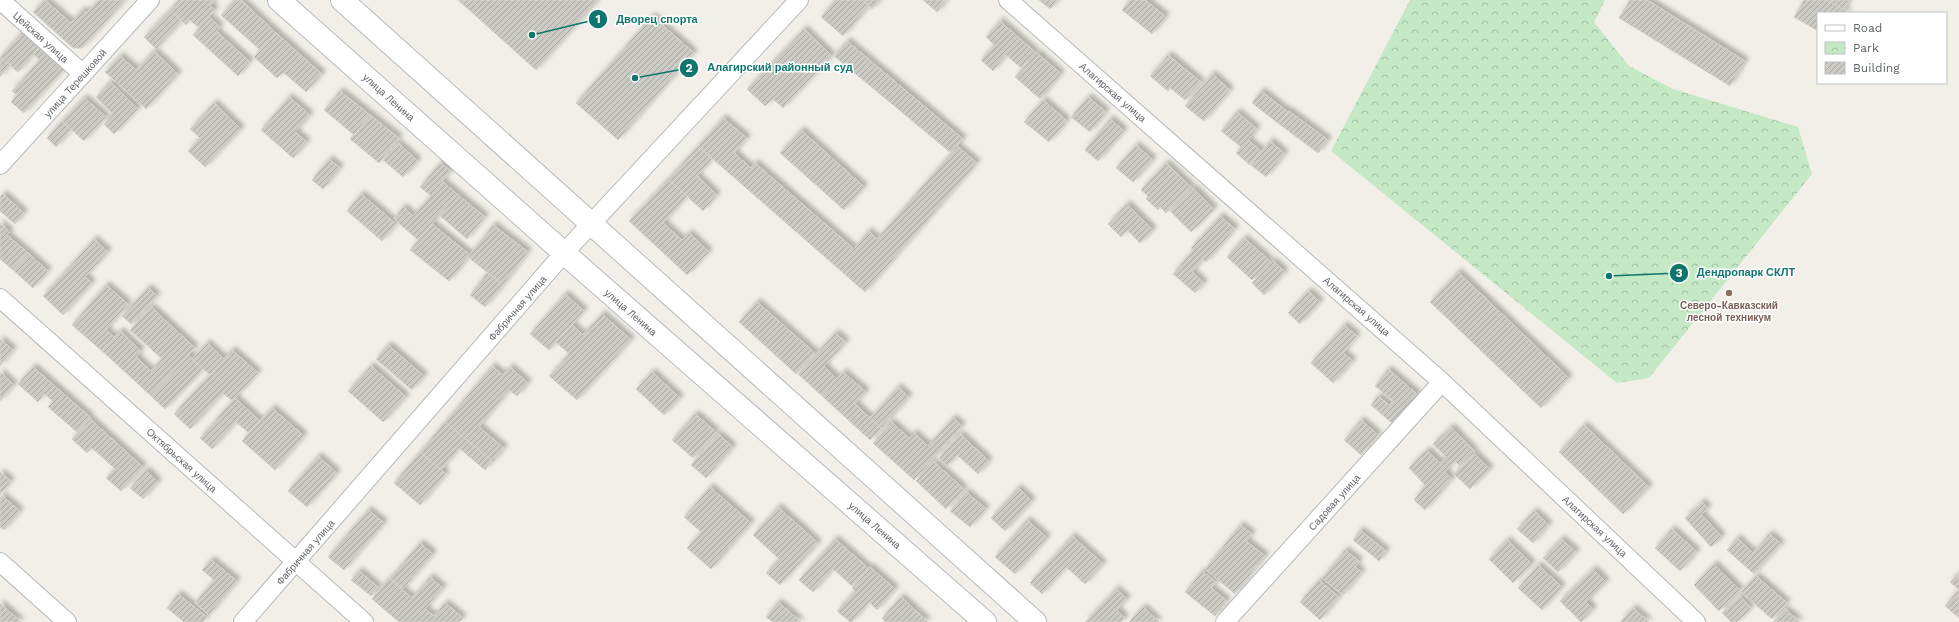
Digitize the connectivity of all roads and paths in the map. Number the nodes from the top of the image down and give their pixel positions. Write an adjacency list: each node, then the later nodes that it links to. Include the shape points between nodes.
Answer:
1 (0, 0): 7 (street, Цейская улица)
2 (150, 0): 7 (street, улица Терешковой)
3 (279, 0): 10 (street, улица Ленина)
4 (342, 0): 9 (street)
5 (799, 0): 9 (street, Фабричная улица)
6 (1008, 0): 12 (street, Алагирская улица)
7 (82, 74): 8 (street, улица Терешковой)
8 (0, 165)
9 (592, 223): 10 (street, Фабричная улица); 19 (street)
10 (564, 253): 14 (street, Фабричная улица); 18 (street, улица Ленина)
11 (0, 298): 14 (street, Октябрьская улица)
12 (1442, 382): 20 (street, Садовая улица); 21 (street, Алагирская улица)
13 (0, 562): 15 (street)
14 (296, 562): 16 (street, Фабричная улица); 17 (street, Октябрьская улица)
15 (67, 622)
16 (243, 622)
17 (364, 622)
18 (985, 622)
19 (1035, 622)
20 (1225, 622)
21 (1696, 622)

